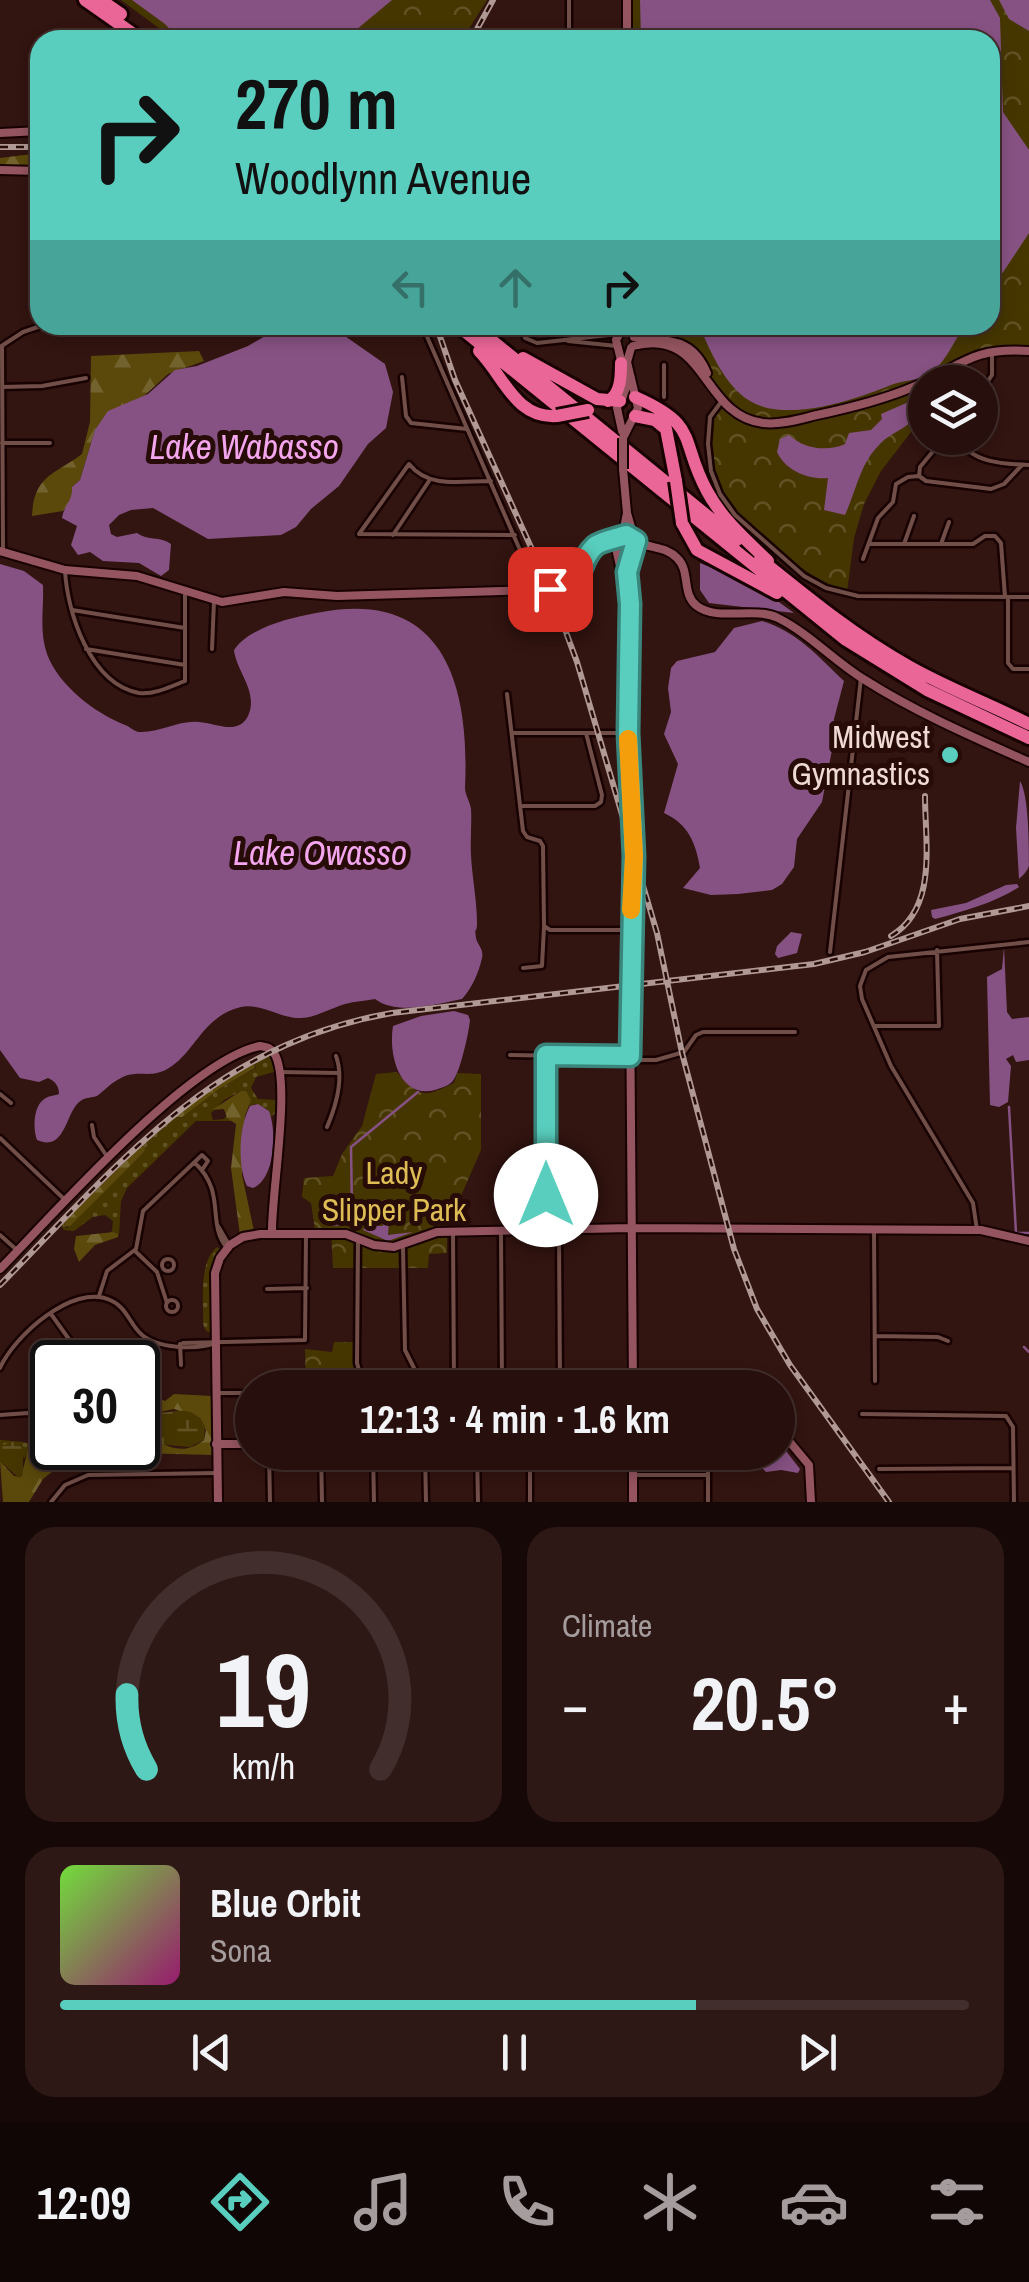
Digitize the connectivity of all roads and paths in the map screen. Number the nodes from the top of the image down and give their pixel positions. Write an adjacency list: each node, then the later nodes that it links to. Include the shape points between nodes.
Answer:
1 (85, 0): 5 (highway)
2 (101, 0): 6 (highway)
3 (569, 0): 7 (street)
4 (627, 0): 8 (street)
5 (128, 30)
6 (142, 30)
7 (569, 30)
8 (627, 30)
9 (30, 132): 10 (street)
10 (0, 133)
11 (0, 170): 12 (street)
12 (30, 170)
13 (30, 330): 22 (street)
14 (426, 335): 34 (street)
15 (464, 335): 33 (highway, bridge, via 521,405 536,414)
16 (467, 335): 68 (highway)
17 (485, 335): 20 (highway)
18 (524, 335): 21 (street, via 540,343)
19 (628, 335): 21 (street); 24 (street); 24 (street); 31 (street, via 681,347); 33 (street)
20 (490, 339): 33 (highway, via 591,396); 62 (highway)
21 (563, 341): 24 (street)
22 (1, 347): 30 (street)
23 (1029, 351): 25 (street)
24 (619, 352): 33 (highway, via 615,396)
25 (992, 352): 27 (street); 31 (street, via 899,392 765,424)
26 (664, 365): 32 (street)
27 (992, 365)
28 (402, 377): 34 (street, via 411,424)
29 (86, 378): 30 (street)
30 (2, 387): 35 (street)
31 (716, 394): 63 (street, via 708,444 720,494 804,576 858,596)
32 (664, 397)
33 (626, 407): 43 (street, bridge); 62 (highway, via 672,418 720,512); 68 (highway, bridge, via 666,429 682,523 703,555 766,586)
34 (467, 429): 42 (street)
35 (2, 443): 36 (street); 54 (street)
36 (50, 443)
37 (930, 455): 40 (street)
38 (975, 455): 39 (street)
39 (1026, 465): 40 (street, via 991,490)
40 (919, 476): 50 (street, via 896,484)
41 (430, 480): 42 (street); 46 (street); 46 (street, via 409,464 359,534)
42 (491, 481): 47 (street)
43 (627, 513): 48 (street); 49 (street)
44 (914, 516): 51 (street)
45 (949, 522): 52 (street)
46 (393, 535): 47 (street)
47 (515, 535): 60 (street)
48 (619, 538): 49 (street); 55 (street); 56 (street, via 594,546)
49 (635, 538): 53 (street); 57 (street)
50 (869, 544): 51 (street); 58 (street)
51 (904, 544): 52 (street)
52 (941, 544): 63 (street, via 997,537)
53 (656, 548): 57 (street); 74 (street, via 681,562 688,596 698,606 771,615)
54 (1, 551): 59 (street)
55 (618, 551): 56 (street); 57 (street); 71 (street)
56 (590, 554): 60 (street, via 568,587)
57 (632, 554): 71 (street)
58 (863, 559)
59 (65, 570): 61 (street, via 128,574); 66 (street)
60 (537, 589): 65 (street, via 280,592)
61 (185, 592): 65 (street); 67 (street)
62 (806, 597): 76 (highway, via 908,666)
63 (1006, 597): 64 (street); 73 (street, via 1008,663)
64 (1029, 597)
65 (214, 601): 69 (street)
66 (72, 610): 67 (street); 70 (street)
67 (185, 628): 72 (street)
68 (846, 640): 80 (highway, via 927,690)
69 (212, 649)
70 (86, 650): 72 (street); 72 (street, via 114,681 138,692 185,681)
71 (628, 652): 79 (street)
72 (185, 665)
73 (1029, 670)
74 (861, 678): 81 (street); 87 (street)
75 (507, 694): 77 (street)
76 (1027, 722)
77 (512, 733): 78 (street); 82 (street)
78 (586, 733): 79 (street); 82 (street, via 600,802)
79 (628, 733): 84 (street)
80 (1029, 738)
81 (1029, 762)
82 (521, 806): 83 (street, via 525,834 543,846)
83 (545, 927): 84 (street); 88 (street, via 542,966)
84 (630, 930): 94 (street, bridge)
85 (1029, 942): 86 (street)
86 (938, 950): 89 (street, via 869,966 861,979 862,999); 89 (street, via 938,1026)
87 (830, 952)
88 (522, 968)
89 (874, 1026): 110 (street, via 973,1203)
90 (794, 1032): 94 (street, via 703,1032 684,1052 660,1060)
91 (510, 1054): 92 (street)
92 (546, 1055): 94 (street); 107 (street)
93 (336, 1056): 96 (street)
94 (630, 1058): 106 (street)
95 (278, 1072): 96 (street); 102 (street, via 272,1050 252,1048 157,1112); 114 (street, via 282,1120)
96 (339, 1073): 100 (street)
97 (0, 1094): 98 (street)
98 (11, 1103)
99 (92, 1125): 102 (street)
100 (327, 1126)
101 (0, 1138): 105 (street)
102 (108, 1160): 105 (street)
103 (194, 1163): 104 (street); 104 (street, via 206,1157); 121 (street, via 143,1211)
104 (202, 1170): 118 (street)
105 (67, 1202): 120 (street)
106 (632, 1228): 108 (street); 109 (street); 142 (street)
107 (547, 1230): 108 (street); 111 (street)
108 (559, 1230): 141 (street)
109 (874, 1230): 110 (street); 130 (street)
110 (977, 1230): 117 (street)
111 (501, 1231): 112 (street); 140 (street)
112 (452, 1232): 119 (street); 139 (street)
113 (0, 1234): 120 (street)
114 (272, 1234): 115 (street); 118 (street)
115 (306, 1234): 116 (street); 125 (street)
116 (358, 1237): 119 (street); 137 (street)
117 (1029, 1241)
118 (228, 1246): 133 (street, via 215,1273)
119 (402, 1246): 138 (street, via 406,1350)
120 (18, 1251): 123 (street)
121 (135, 1251): 124 (street); 127 (street, via 110,1268)
122 (162, 1268): 124 (street)
123 (0, 1269)
124 (157, 1272): 128 (street)
125 (307, 1288): 126 (street); 133 (street, via 305,1340)
126 (267, 1289)
127 (102, 1297): 129 (street); 134 (street, via 124,1309 149,1340)
128 (167, 1303)
129 (51, 1314): 131 (street); 136 (street, via 22,1334)
130 (875, 1336): 132 (street); 143 (street)
131 (70, 1340)
132 (948, 1341)
133 (215, 1343): 134 (street); 144 (street)
134 (180, 1344): 135 (street)
135 (180, 1365)
136 (0, 1368)
137 (359, 1370)
138 (415, 1370)
139 (454, 1370)
140 (502, 1370)
141 (560, 1370)
142 (632, 1370)
143 (875, 1381)
144 (216, 1393): 145 (street); 149 (street)
145 (235, 1393)
146 (30, 1413): 148 (street)
147 (862, 1414): 152 (street, via 1000,1414 1012,1425)
148 (0, 1416)
149 (216, 1444): 150 (street); 162 (street)
150 (235, 1444)
151 (795, 1447): 175 (street, via 808,1465)
152 (1014, 1468): 153 (street); 176 (street)
153 (879, 1469)
154 (269, 1470): 167 (street)
155 (321, 1470): 168 (street)
156 (373, 1470): 169 (street)
157 (425, 1470): 170 (street)
158 (478, 1470): 171 (street)
159 (530, 1470): 172 (street)
160 (632, 1470): 163 (street)
161 (708, 1470): 164 (street)
162 (217, 1473): 165 (street, via 88,1475 65,1485); 166 (street)
163 (632, 1474): 164 (street); 173 (street)
164 (708, 1475): 174 (street)
165 (52, 1502)
166 (218, 1502)
167 (270, 1502)
168 (322, 1502)
169 (374, 1502)
170 (426, 1502)
171 (478, 1502)
172 (530, 1502)
173 (633, 1502)
174 (708, 1502)
175 (810, 1502)
176 (1014, 1502)

